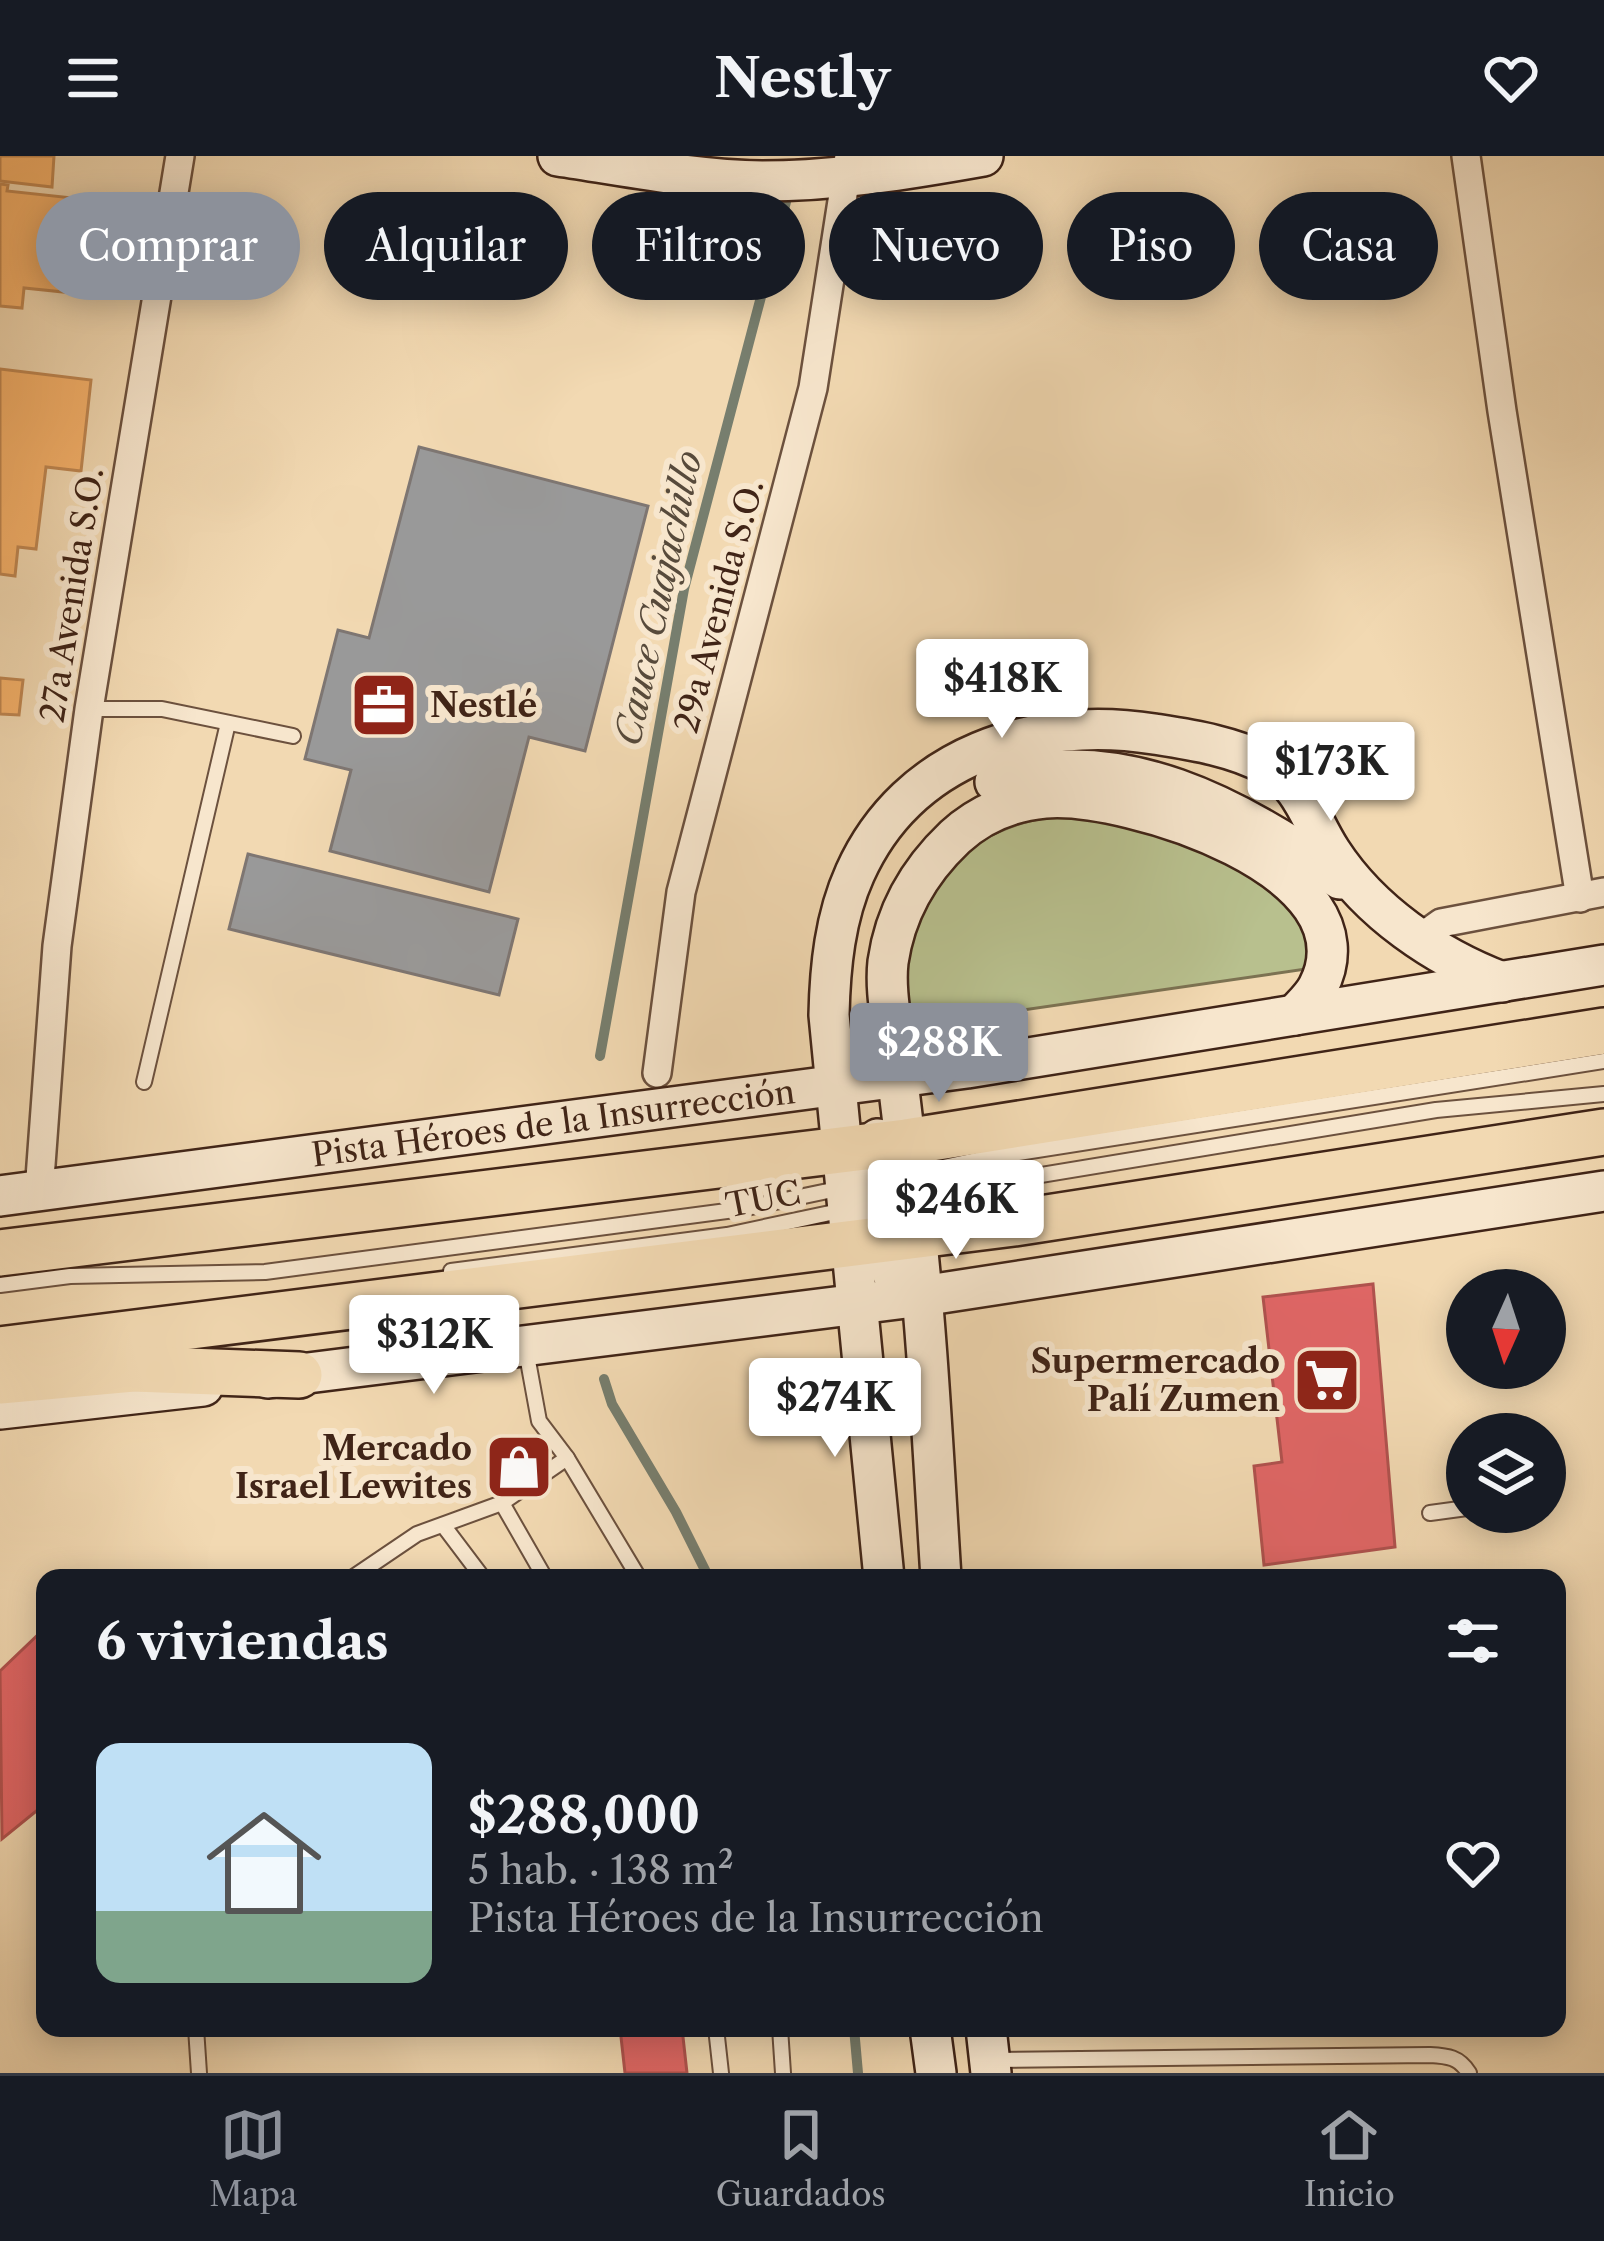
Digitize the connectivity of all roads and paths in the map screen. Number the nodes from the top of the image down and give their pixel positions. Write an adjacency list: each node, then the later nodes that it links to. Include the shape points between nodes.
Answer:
1 (180, 156): 6 (street, 27a Avenida S.O.)
2 (558, 156): 5 (street, via 762,181)
3 (983, 156): 5 (street)
4 (1466, 156): 12 (street, via 1502,411)
5 (840, 170): 20 (street, 29a Avenida S.O., via 813,388 681,892)
6 (89, 709): 7 (lane, via 162,709); 27 (street, 27a Avenida S.O.)
7 (228, 723): 8 (lane); 22 (lane)
8 (293, 736)
9 (1296, 788): 10 (street); 13 (street, via 1328,847); 21 (street, via 1218,746 1108,729 1021,736 954,765 874,839 843,905 830,982)
10 (1287, 841): 11 (street, via 1276,852); 13 (street); 21 (street, via 1186,792 1099,771 1048,770 976,790 927,827 878,901 862,988)
11 (1243, 851): 17 (street, via 1297,886 1316,910 1323,972); 21 (street, via 1109,800 1042,798 979,818 933,860 899,915)
12 (1592, 895): 14 (street, via 1441,923)
13 (1371, 899): 14 (street)
14 (1420, 938): 16 (street)
15 (1604, 965): 16 (street, Pista Héroes de la Insurrección)
16 (1502, 982): 17 (street, Pista Héroes de la Insurrección)
17 (1295, 1015): 21 (street, Pista Héroes de la Insurrección)
18 (1604, 1031): 26 (main road, Pista Héroes de la Insurrección)
19 (1604, 1061): 26 (lane, TUC, via 1005,1155)
20 (657, 1073)
21 (868, 1081): 26 (street); 26 (street); 27 (street, Pista Héroes de la Insurrección)
22 (144, 1082)
23 (1604, 1094): 26 (lane, TUC, via 1436,1110)
24 (1604, 1132): 26 (main road, Pista Héroes de la Insurrección, via 1275,1186)
25 (1604, 1191): 33 (street)
26 (880, 1192): 28 (main road, Pista Héroes de la Insurrección); 31 (lane, TUC, via 727,1234); 32 (lane, TUC, via 265,1272); 33 (street); 34 (street); 36 (main road, Pista Héroes de la Insurrección)
27 (20, 1194)
28 (277, 1222): 29 (main road); 30 (main road, Pista Héroes de la Insurrección)
29 (0, 1233)
30 (0, 1253)
31 (425, 1274)
32 (0, 1285)
33 (922, 1296): 34 (street); 50 (street)
34 (860, 1319): 35 (street); 49 (street)
35 (525, 1348): 37 (street); 40 (lane, via 539,1421)
36 (0, 1350)
37 (298, 1375): 38 (main road, via 133,1369); 39 (street)
38 (0, 1381)
39 (0, 1409)
40 (567, 1458): 41 (lane); 48 (lane)
41 (502, 1503): 44 (lane); 47 (lane)
42 (1446, 1511): 43 (lane)
43 (1430, 1513)
44 (443, 1525): 45 (lane); 46 (lane)
45 (365, 1569)
46 (476, 1569)
47 (539, 1569)
48 (634, 1569)
49 (883, 1569)
50 (940, 1569)
51 (197, 2037): 57 (lane)
52 (717, 2037): 58 (lane)
53 (781, 2037): 59 (lane)
54 (931, 2037): 60 (street)
55 (988, 2054): 56 (lane)
56 (1318, 2056): 61 (lane); 62 (lane, via 1449,2056)
57 (200, 2073)
58 (721, 2073)
59 (783, 2073)
60 (936, 2073)
61 (1318, 2073)
62 (1469, 2073)

